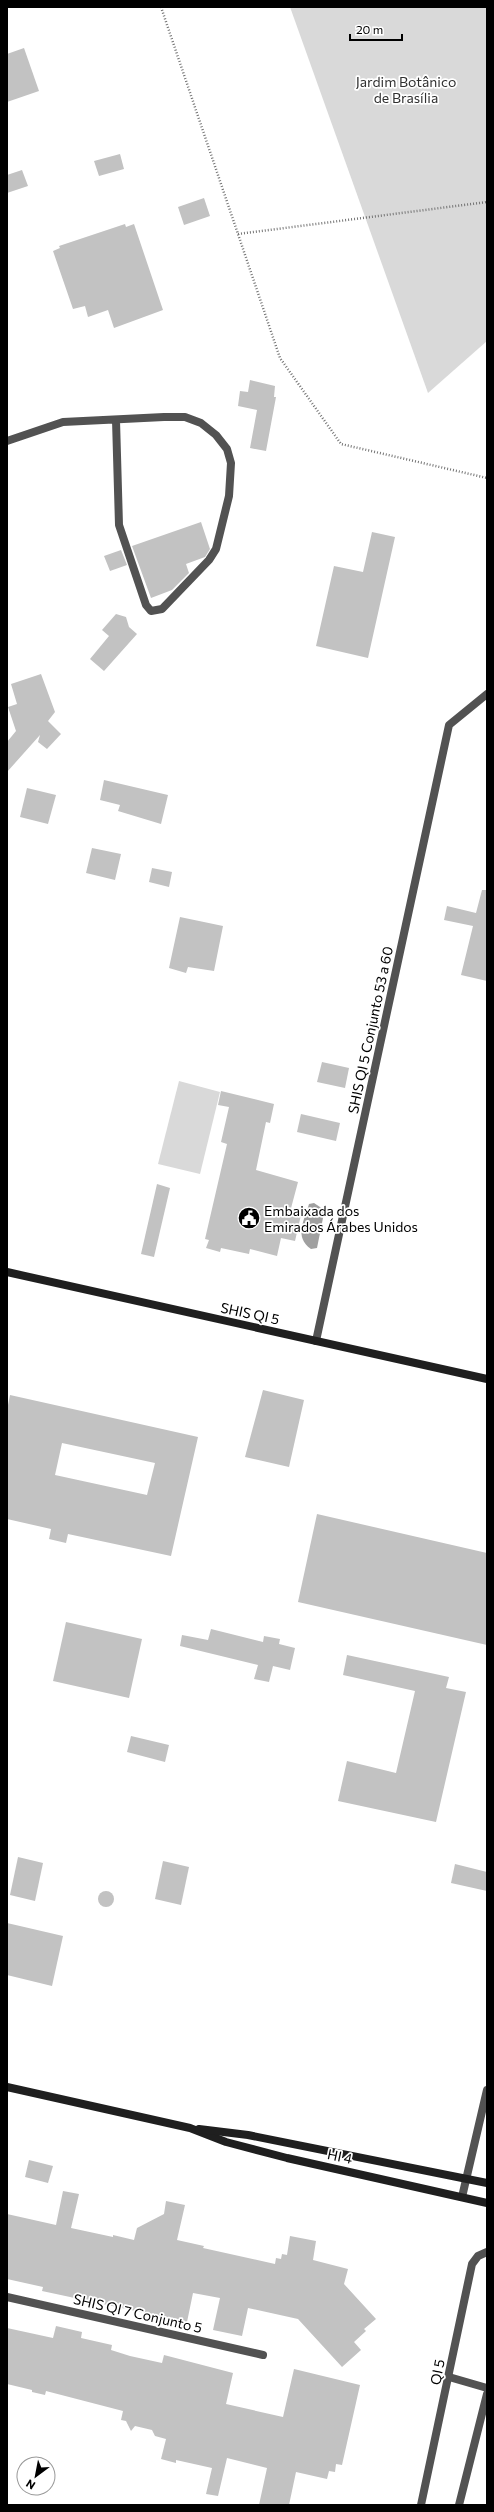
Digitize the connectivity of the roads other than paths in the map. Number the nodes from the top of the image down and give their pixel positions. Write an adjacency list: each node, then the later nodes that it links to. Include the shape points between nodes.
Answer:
1 (116, 420): 1 (street, via 185,417 201,423 216,435 227,449 231,463 229,496 216,549 209,560 162,610 151,611 146,605 119,525); 2 (street, via 63,422)
2 (7, 441)
3 (487, 694): 5 (street, SHIS QI 5 Conjunto 53 a 60, via 449,725)
4 (7, 1272): 5 (street, SHIS QI 5)
5 (316, 1341): 6 (street, SHIS QI 5)
6 (487, 1379)
7 (7, 2087): 9 (street, HI 4)
8 (487, 2090): 10 (street)
9 (190, 2128): 10 (street, HI 4, via 248,2135); 12 (street, HI 4, via 226,2142 287,2158)
10 (467, 2178): 11 (street, HI 4); 12 (street)
11 (487, 2183)
12 (462, 2197): 13 (street, HI 4)
13 (487, 2203)
14 (487, 2252): 17 (street, QI 5, via 478,2256 472,2264)
15 (7, 2297): 16 (street, SHIS QI 7 Conjunto 5)
16 (262, 2355)
17 (449, 2377): 18 (street); 20 (street, QI 5)
18 (487, 2388)
19 (487, 2394): 21 (street)
20 (421, 2505)
21 (460, 2505)

